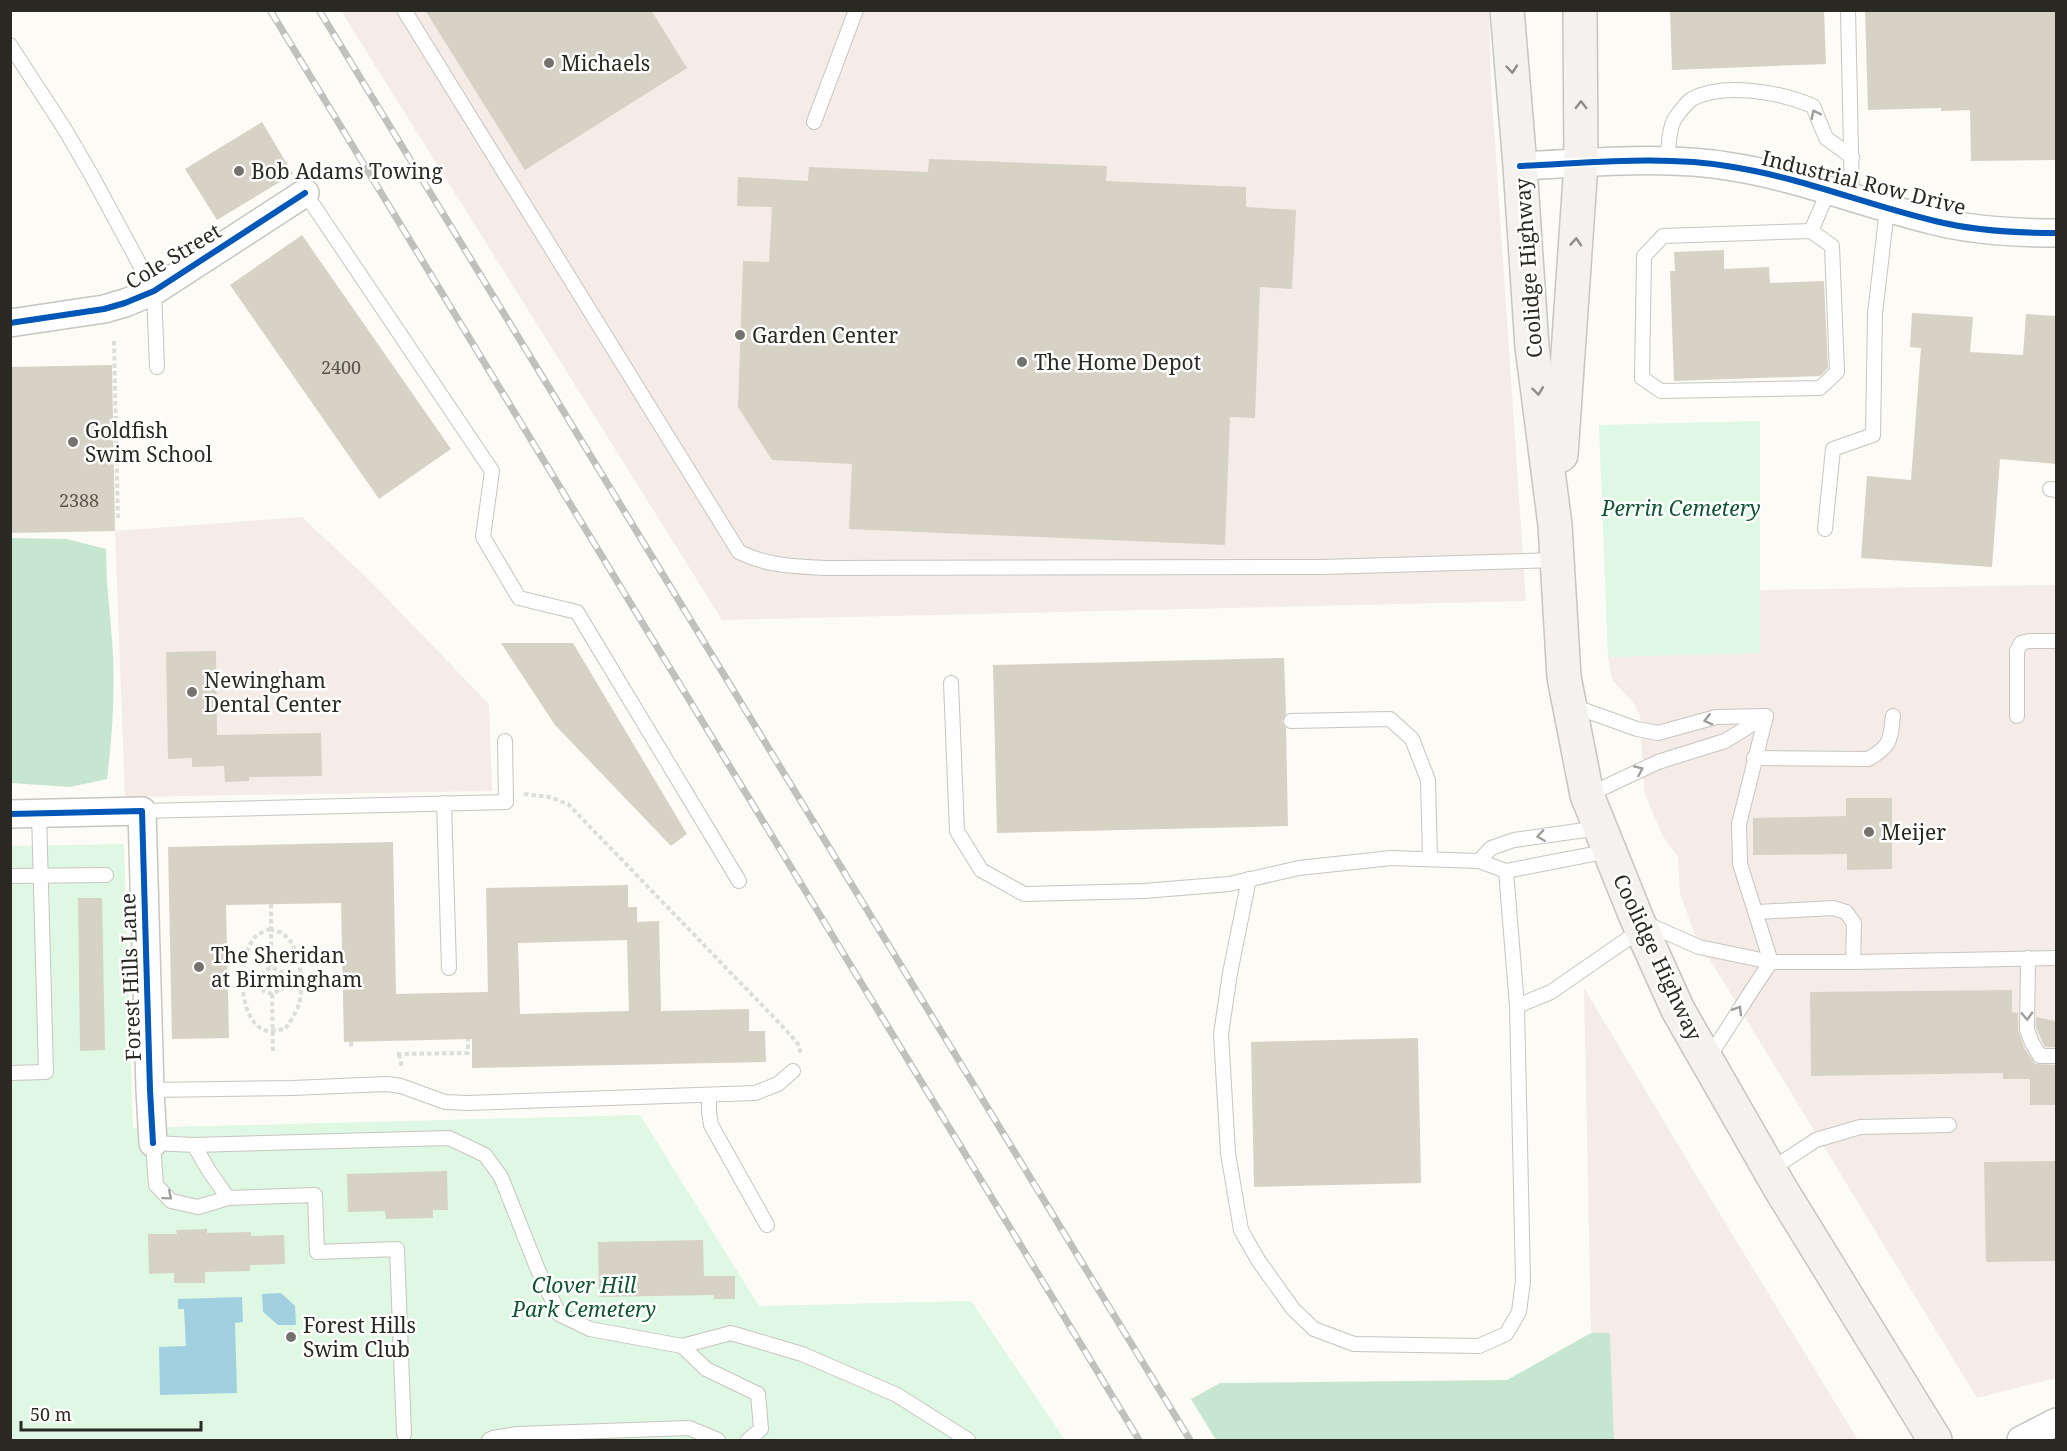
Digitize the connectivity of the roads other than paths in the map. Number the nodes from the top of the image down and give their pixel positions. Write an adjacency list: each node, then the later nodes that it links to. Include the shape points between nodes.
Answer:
1 (404, 10): 22 (lane, via 739,552 757,561 825,568 1322,567)
2 (856, 10): 7 (lane)
3 (1507, 10): 11 (main road, Coolidge Highway, one-way to 11)
4 (1580, 10): 10 (main road, Coolidge Highway, one-way to 4)
5 (1848, 10): 8 (lane)
6 (10, 45): 17 (lane, via 64,128)
7 (814, 122)
8 (1851, 157): 9 (lane, one-way to 9, via 1826,138 1813,106 1793,97 1712,91 1689,100 1673,122); 13 (lane)
9 (1667, 161): 10 (street, Industrial Row Drive); 13 (street, Industrial Row Drive, via 1733,166)
10 (1581, 164): 11 (street, Industrial Row Drive); 20 (main road, Coolidge Highway, one-way to 10)
11 (1520, 166): 20 (main road, Coolidge Highway, one-way to 20, via 1532,347)
12 (305, 193): 17 (street, Cole Street); 45 (lane, via 492,471 483,537 519,598 578,612)
13 (1840, 194): 14 (street, Industrial Row Drive); 15 (lane)
14 (1887, 209): 16 (street, Industrial Row Drive, via 1937,222 2012,233); 21 (lane, via 1875,314 1874,435 1833,449)
15 (1810, 231): 15 (lane, via 1663,236 1644,256 1642,378 1661,391 1820,388 1837,372 1832,246)
16 (2056, 233)
17 (154, 291): 18 (street, Cole Street, via 104,309); 19 (lane)
18 (10, 323)
19 (157, 367)
20 (1556, 525): 22 (main road, Coolidge Highway)
21 (1825, 529)
22 (1558, 560): 25 (main road, Coolidge Highway)
23 (2056, 641): 28 (lane, via 2021,643 2017,651)
24 (951, 683): 44 (lane, via 957,831 981,870 1024,894 1144,891)
25 (1568, 705): 26 (lane, one-way to 25, via 1716,717 1658,733); 32 (main road, Coolidge Highway)
26 (1766, 716): 31 (lane); 32 (lane, one-way to 26, via 1658,762 1725,741)
27 (1893, 716): 31 (lane, via 1884,750 1868,759)
28 (2017, 717)
29 (1291, 721): 38 (lane, via 1390,719 1412,739 1428,780)
30 (505, 741): 33 (lane, via 506,802)
31 (1754, 758): 46 (lane, via 1739,824 1740,864)
32 (1587, 795): 37 (main road, Coolidge Highway)
33 (444, 803): 34 (lane); 52 (lane)
34 (142, 811): 35 (street); 58 (street, Forest Hills Lane)
35 (39, 813): 36 (street); 43 (lane)
36 (10, 814)
37 (1604, 840): 39 (lane, one-way to 39, via 1514,840 1491,848); 40 (lane); 47 (main road, Coolidge Highway)
38 (1430, 859): 39 (lane); 44 (lane, via 1391,858)
39 (1479, 861): 40 (lane)
40 (1506, 871): 53 (lane)
41 (106, 875): 43 (lane)
42 (10, 876): 43 (lane)
43 (40, 876): 57 (lane, via 46,1072)
44 (1249, 879): 53 (lane, via 1221,1034 1228,1153 1241,1230 1293,1309 1314,1329 1354,1344 1479,1346 1506,1334 1519,1312 1523,1281)
45 (739, 881)
46 (1756, 912): 50 (lane); 51 (lane, via 1833,908 1846,912 1854,923)
47 (1640, 924): 50 (lane, via 1699,947); 53 (lane, via 1551,992); 55 (main road, Coolidge Highway, via 1678,1010)
48 (2028, 958): 49 (lane); 51 (lane); 54 (lane, one-way to 54, via 2027,1030 2040,1056)
49 (2056, 958)
50 (1771, 962): 51 (lane); 55 (lane, one-way to 50)
51 (1853, 962)
52 (449, 968)
53 (1517, 1006)
54 (2056, 1056)
55 (1707, 1059): 63 (main road, Coolidge Highway)
56 (793, 1071): 59 (lane, via 778,1084 755,1093)
57 (10, 1072)
58 (150, 1090): 59 (lane, via 387,1084 445,1101 468,1103); 61 (street, Forest Hills Lane)
59 (709, 1095): 65 (lane, via 711,1125)
60 (1949, 1125): 63 (lane, via 1860,1127 1816,1140)
61 (153, 1143): 62 (lane); 64 (lane, one-way to 64, via 156,1185 171,1201 198,1207)
62 (195, 1145): 64 (lane); 66 (lane, via 449,1138 485,1155 501,1177 559,1314 590,1329)
63 (1770, 1170): 73 (main road, Coolidge Highway)
64 (228, 1198): 68 (lane, via 315,1195 317,1252 397,1249)
65 (767, 1225)
66 (682, 1346): 71 (lane, via 706,1369 758,1394 761,1429); 72 (lane, via 731,1333 802,1354 897,1395)
67 (2056, 1422): 74 (street)
68 (404, 1434)
69 (489, 1440): 70 (lane, via 517,1434 689,1428)
70 (718, 1440)
71 (748, 1440)
72 (968, 1440)
73 (1935, 1440)
74 (2021, 1440)

